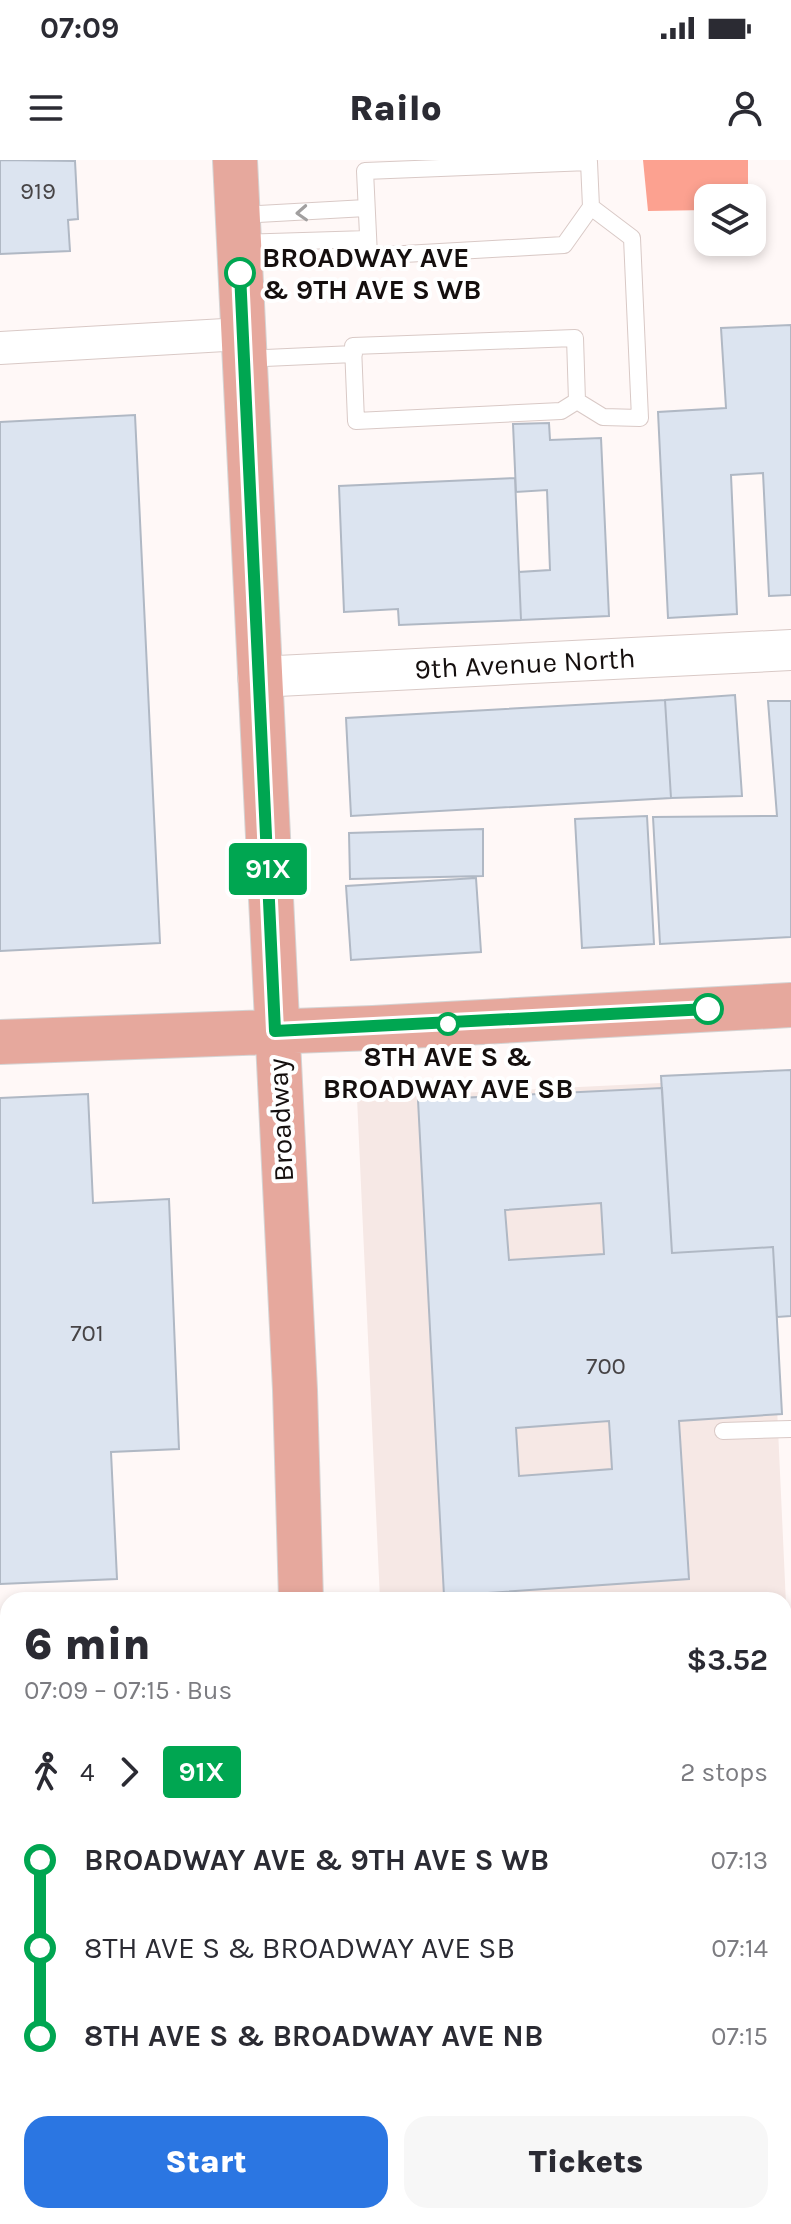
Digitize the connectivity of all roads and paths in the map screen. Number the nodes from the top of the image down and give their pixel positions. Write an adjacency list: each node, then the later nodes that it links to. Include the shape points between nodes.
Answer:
1 (235, 160): 4 (main road, Broadway)
2 (591, 207): 3 (lane, via 589,162 365,171); 5 (lane, via 564,245 369,256); 9 (lane, via 632,238 640,418 603,417)
3 (366, 208): 4 (lane, one-way to 4); 5 (lane)
4 (238, 229): 5 (lane); 6 (main road, Broadway)
5 (368, 239)
6 (243, 346): 7 (street); 8 (lane); 11 (main road, Broadway)
7 (0, 348)
8 (354, 354): 9 (lane, via 356,421 561,411); 9 (lane, via 353,346 575,338)
9 (577, 401)
10 (791, 650): 11 (street, 9th Avenue North)
11 (258, 677): 13 (main road, Broadway)
12 (791, 1005): 13 (main road)
13 (275, 1031): 14 (main road); 17 (main road, Broadway)
14 (0, 1042)
15 (791, 1429): 16 (lane)
16 (723, 1431)
17 (301, 1592)

